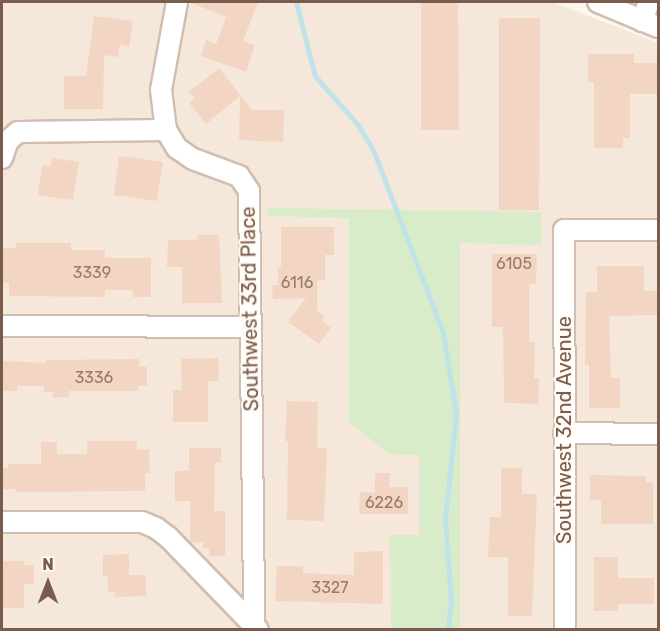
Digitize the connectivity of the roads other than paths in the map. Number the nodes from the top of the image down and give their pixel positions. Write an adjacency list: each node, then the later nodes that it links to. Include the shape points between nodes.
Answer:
1 (177, 2): 5 (street, via 161,90)
2 (598, 2): 4 (street)
3 (650, 2): 4 (street)
4 (650, 24)
5 (166, 130): 6 (street, via 18,132 8,141); 9 (street, Southwest 33rd Place, via 177,148 193,159 239,176 249,191)
6 (2, 158)
7 (658, 230): 10 (street, Southwest 32nd Avenue, via 564,230)
8 (2, 326): 9 (street)
9 (250, 327): 13 (street, Southwest 33rd Place)
10 (564, 433): 11 (street); 14 (street, Southwest 32nd Avenue)
11 (658, 434)
12 (2, 522): 13 (street, via 142,522 168,537)
13 (256, 628)
14 (565, 630)

